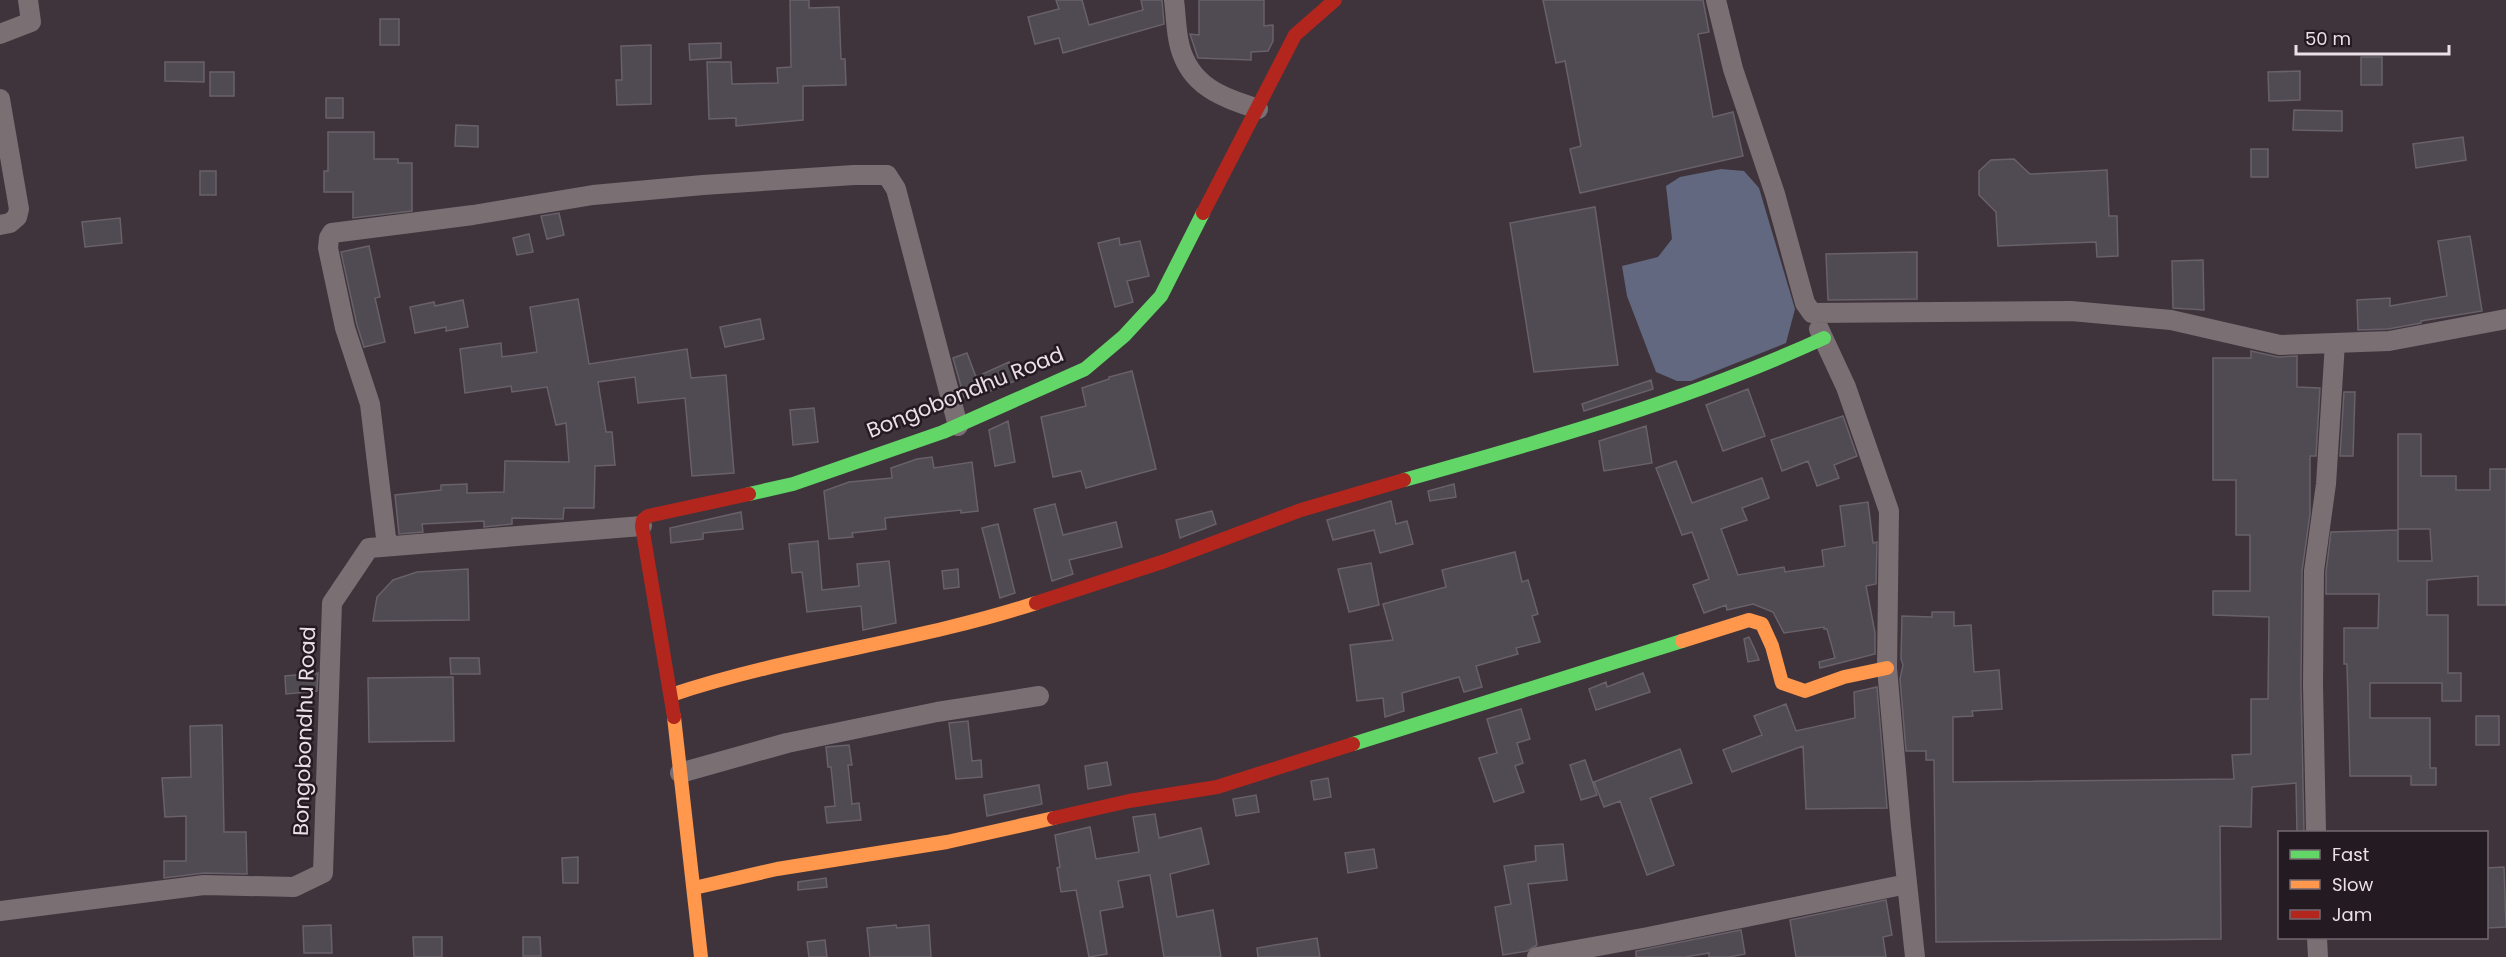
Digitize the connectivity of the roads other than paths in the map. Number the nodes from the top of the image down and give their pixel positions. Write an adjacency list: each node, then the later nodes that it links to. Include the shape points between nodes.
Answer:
1 (28, 0): 5 (street, via 31,22)
2 (1174, 0): 7 (street, via 1180,47 1196,80 1228,99)
3 (1335, 0): 7 (street, Bongobondhu Road, via 1295,35)
4 (1716, 0): 9 (street, via 1733,69 1775,194 1805,303)
5 (0, 34)
6 (0, 99): 8 (street, via 19,209 10,223)
7 (1258, 109): 13 (street, Bongobondhu Road, via 1161,296 1124,336 1085,369)
8 (0, 225)
9 (1812, 313): 11 (street); 12 (street, via 2071,311 2171,320 2280,345)
10 (2506, 319): 12 (street, via 2389,341)
11 (1824, 338): 16 (street, via 1846,387 1889,511); 17 (street, via 1761,368 1666,402 1301,510 1166,561 982,621 715,680)
12 (2335, 343): 20 (street, via 2326,484 2314,571)
13 (958, 426): 14 (street, Bongobondhu Road, via 793,484 648,516); 15 (street, via 896,189 887,175 593,195 332,233 328,248 345,328 370,404)
14 (642, 526): 15 (street, Bongobondhu Road); 17 (street)
15 (387, 546): 23 (street, Bongobondhu Road, via 369,548 332,603 323,873 294,886 204,885)
16 (1887, 668): 21 (street); 22 (street, via 1805,691 1782,683 1762,624 1749,620 1217,787)
17 (671, 695): 19 (street)
18 (1039, 696): 19 (street, via 787,743)
19 (680, 773): 22 (street)
20 (2316, 831)
21 (1907, 884): 26 (street); 27 (street)
22 (694, 888): 25 (street)
23 (0, 911)
24 (2317, 939): 28 (street)
25 (701, 957)
26 (1537, 957)
27 (1915, 957)
28 (2318, 957)

